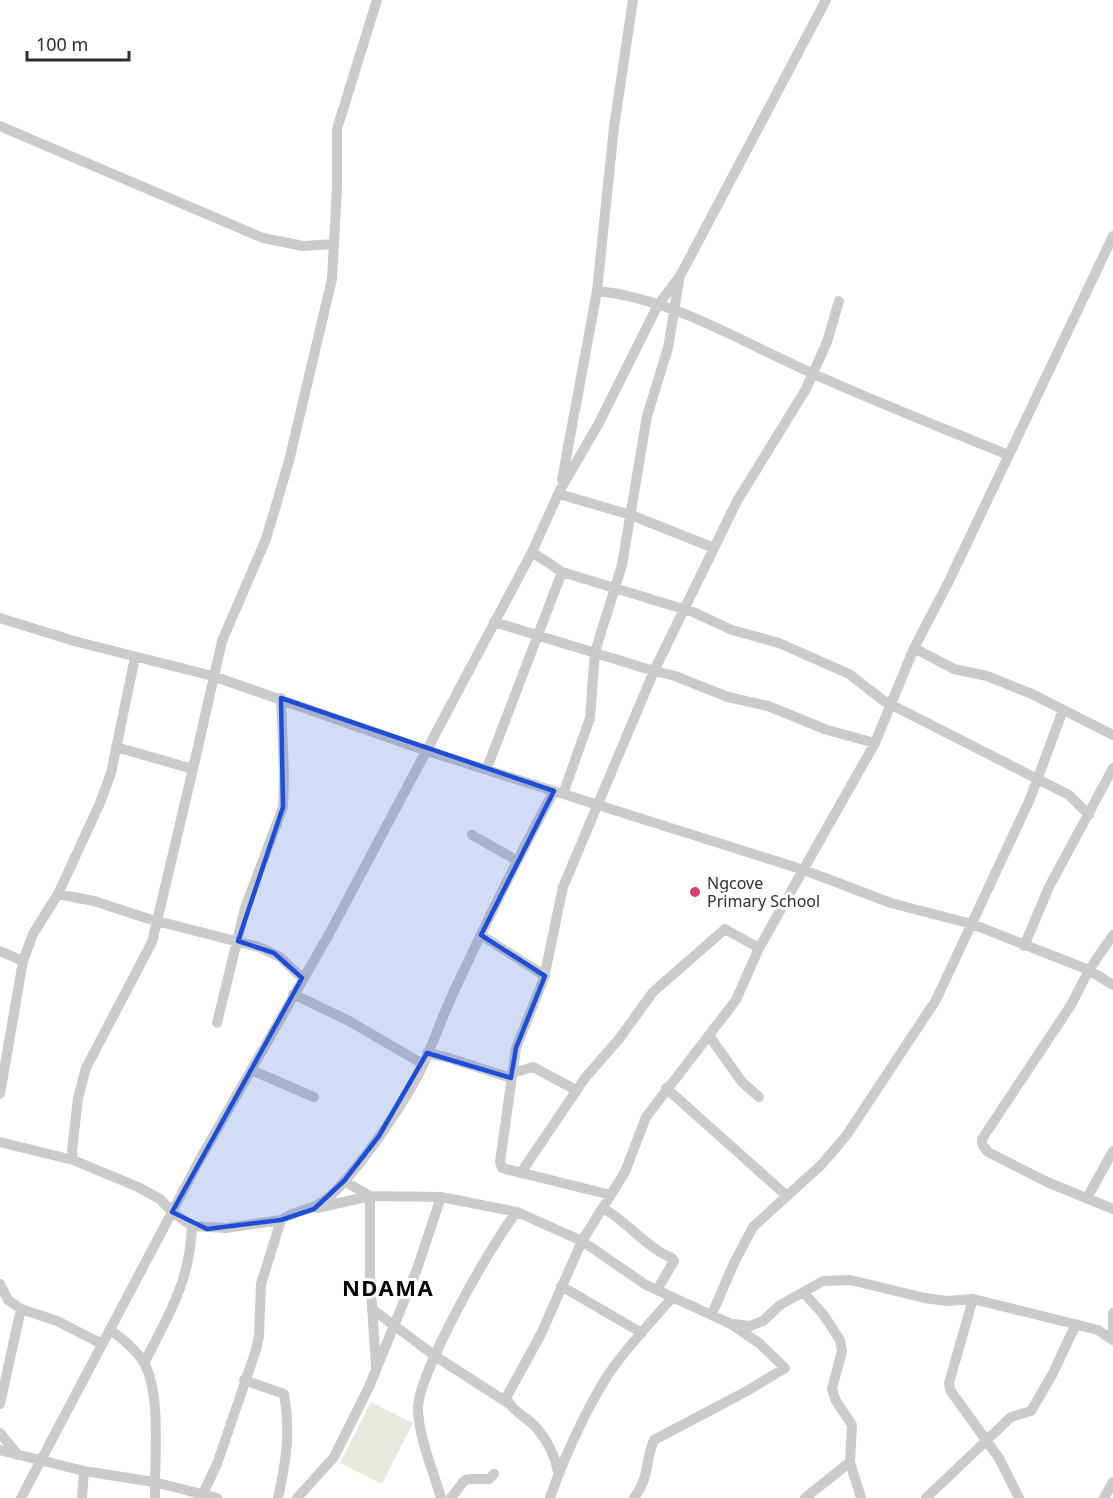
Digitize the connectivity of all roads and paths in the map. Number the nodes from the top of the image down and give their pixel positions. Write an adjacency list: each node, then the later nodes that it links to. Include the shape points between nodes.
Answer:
1 (377, 0): 6 (street, via 337,129)
2 (633, 0): 8 (street, via 614,128)
3 (826, 0): 7 (street)
4 (0, 126): 6 (street, via 263,238 303,246)
5 (1113, 236): 13 (street)
6 (334, 244): 28 (street, via 332,279 290,461 266,539 228,623)
7 (680, 276): 10 (street); 11 (street)
8 (597, 291): 10 (street); 14 (street)
9 (839, 301): 12 (street)
10 (658, 305): 11 (street); 14 (street)
11 (673, 309): 12 (street); 15 (street, via 668,348 647,416)
12 (813, 374): 13 (street); 16 (street, via 737,501)
13 (1008, 456): 24 (street)
14 (560, 492): 15 (street); 17 (street)
15 (631, 515): 16 (street); 19 (street)
16 (714, 548): 20 (street)
17 (532, 552): 18 (street); 22 (street)
18 (562, 572): 19 (street); 23 (street)
19 (615, 588): 20 (street); 25 (street)
20 (683, 610): 27 (street); 30 (street, via 779,643 849,674)
21 (0, 618): 26 (street)
22 (494, 621): 23 (street); 35 (street)
23 (536, 636): 25 (street); 36 (street)
24 (914, 648): 30 (street); 31 (street, via 944,665 987,676)
25 (595, 652): 27 (street); 40 (street, via 590,718)
26 (135, 657): 28 (street); 34 (street)
27 (654, 671): 33 (street); 41 (street)
28 (213, 676): 29 (street); 38 (street)
29 (281, 698): 35 (street); 51 (street, via 283,807 245,908)
30 (891, 704): 33 (street); 39 (street)
31 (1063, 710): 32 (street); 39 (street)
32 (1113, 735)
33 (875, 743): 45 (street)
34 (116, 747): 38 (street); 46 (street, via 100,803)
35 (424, 750): 36 (street); 58 (street, via 328,936)
36 (487, 768): 40 (street)
37 (1113, 768): 42 (street)
38 (193, 769): 47 (street)
39 (1038, 779): 42 (street, via 1069,795); 48 (street)
40 (559, 792): 41 (street); 44 (street)
41 (599, 806): 45 (street); 57 (street, via 563,887)
42 (1089, 815): 52 (street, via 1049,887)
43 (472, 835): 44 (street)
44 (516, 860): 49 (street)
45 (804, 870): 48 (street, via 891,903); 53 (street)
46 (58, 894): 47 (street); 55 (street, via 33,934)
47 (158, 920): 51 (street); 73 (street, via 144,961 86,1068 76,1107)
48 (972, 924): 52 (street); 78 (street, via 936,1000 865,1111 831,1154)
49 (481, 935): 57 (street); 63 (street)
50 (1113, 935): 56 (street)
51 (238, 941): 58 (street, via 274,953); 61 (street)
52 (1024, 946): 56 (street)
53 (759, 948): 62 (street, via 736,1000); 67 (street, via 722,930 652,992)
54 (0, 951): 55 (street)
55 (23, 961): 68 (street)
56 (1089, 970): 59 (street); 80 (street, via 1071,1005 982,1139 988,1152)
57 (545, 976): 65 (street, via 516,1048)
58 (302, 978): 60 (street)
59 (1113, 985)
60 (293, 994): 63 (street); 64 (street)
61 (218, 1023)
62 (710, 1037): 66 (street); 70 (street, via 742,1082)
63 (425, 1059): 65 (street, via 449,1058); 75 (street, via 379,1136)
64 (251, 1070): 69 (street); 84 (street)
65 (512, 1075): 67 (street, via 533,1067); 74 (street, via 500,1162 507,1171)
66 (666, 1088): 76 (street, via 646,1117 625,1172); 78 (street)
67 (576, 1090): 74 (street)
68 (0, 1094)
69 (314, 1097)
70 (759, 1097)
71 (0, 1142): 73 (street)
72 (1113, 1151): 80 (street)
73 (73, 1160): 84 (street, via 160,1199)
74 (522, 1171): 76 (street)
75 (344, 1181): 77 (street); 82 (street)
76 (611, 1195): 81 (street)
77 (370, 1196): 79 (street); 82 (street); 96 (street)
78 (787, 1196): 98 (street, via 753,1227)
79 (441, 1197): 85 (street); 101 (street)
80 (1087, 1198): 83 (street)
81 (603, 1208): 88 (street); 91 (street, via 674,1261)
82 (314, 1209): 86 (street)
83 (1113, 1209)
84 (172, 1212): 87 (street); 102 (street)
85 (517, 1212): 88 (street); 106 (street, via 484,1263)
86 (281, 1220): 87 (street, via 226,1228); 109 (street, via 265,1268 259,1336)
87 (192, 1226): 107 (street, via 184,1284)
88 (582, 1241): 90 (street); 91 (street)
89 (0, 1284): 95 (street, via 8,1300)
90 (561, 1286): 103 (street); 110 (street, via 541,1334 507,1396)
91 (657, 1290): 93 (street)
92 (804, 1293): 94 (street, via 823,1281 850,1280 925,1298); 99 (street, via 780,1305 763,1321 750,1326); 117 (street, via 840,1340 842,1351 832,1389 852,1425)
93 (672, 1298): 98 (street); 103 (street)
94 (973, 1299): 100 (street); 113 (street, via 949,1383 950,1390)
95 (21, 1309): 105 (street, via 57,1321); 111 (street)
96 (372, 1309): 101 (street); 108 (street)
97 (1113, 1313): 104 (street)
98 (712, 1314): 99 (street)
99 (731, 1324): 133 (street, via 785,1368 654,1440 646,1481)
100 (1076, 1324): 104 (street); 113 (street, via 1031,1411 1011,1417)
101 (394, 1326): 106 (street); 108 (street)
102 (111, 1330): 105 (street); 107 (street)
103 (642, 1333): 119 (street, via 603,1384)
104 (1113, 1333)
105 (102, 1344): 116 (street)
106 (435, 1356): 110 (street); 130 (street, via 418,1406)
107 (144, 1363): 121 (street, via 153,1383)
108 (376, 1370): 129 (street, via 334,1457)
109 (244, 1380): 123 (street, via 224,1447); 128 (street, via 284,1394 288,1447)
110 (508, 1403): 119 (street, via 536,1427 552,1449)
111 (0, 1404)
112 (0, 1433): 115 (street)
113 (987, 1439): 136 (street); 137 (street)
114 (0, 1450): 115 (street)
115 (18, 1455): 116 (street)
116 (41, 1461): 118 (street); 124 (street)
117 (850, 1462): 134 (street); 135 (street)
118 (84, 1471): 121 (street); 125 (street)
119 (558, 1472): 132 (street)
120 (494, 1474): 131 (street, via 489,1479 470,1477 461,1482)
121 (154, 1482): 123 (street); 126 (street)
122 (1113, 1482): 138 (street)
123 (202, 1497): 127 (street)
124 (21, 1498)
125 (82, 1498)
126 (155, 1498)
127 (217, 1498)
128 (278, 1498)
129 (297, 1498)
130 (441, 1498)
131 (451, 1498)
132 (550, 1498)
133 (634, 1498)
134 (805, 1498)
135 (861, 1498)
136 (926, 1498)
137 (1018, 1498)
138 (1104, 1498)

